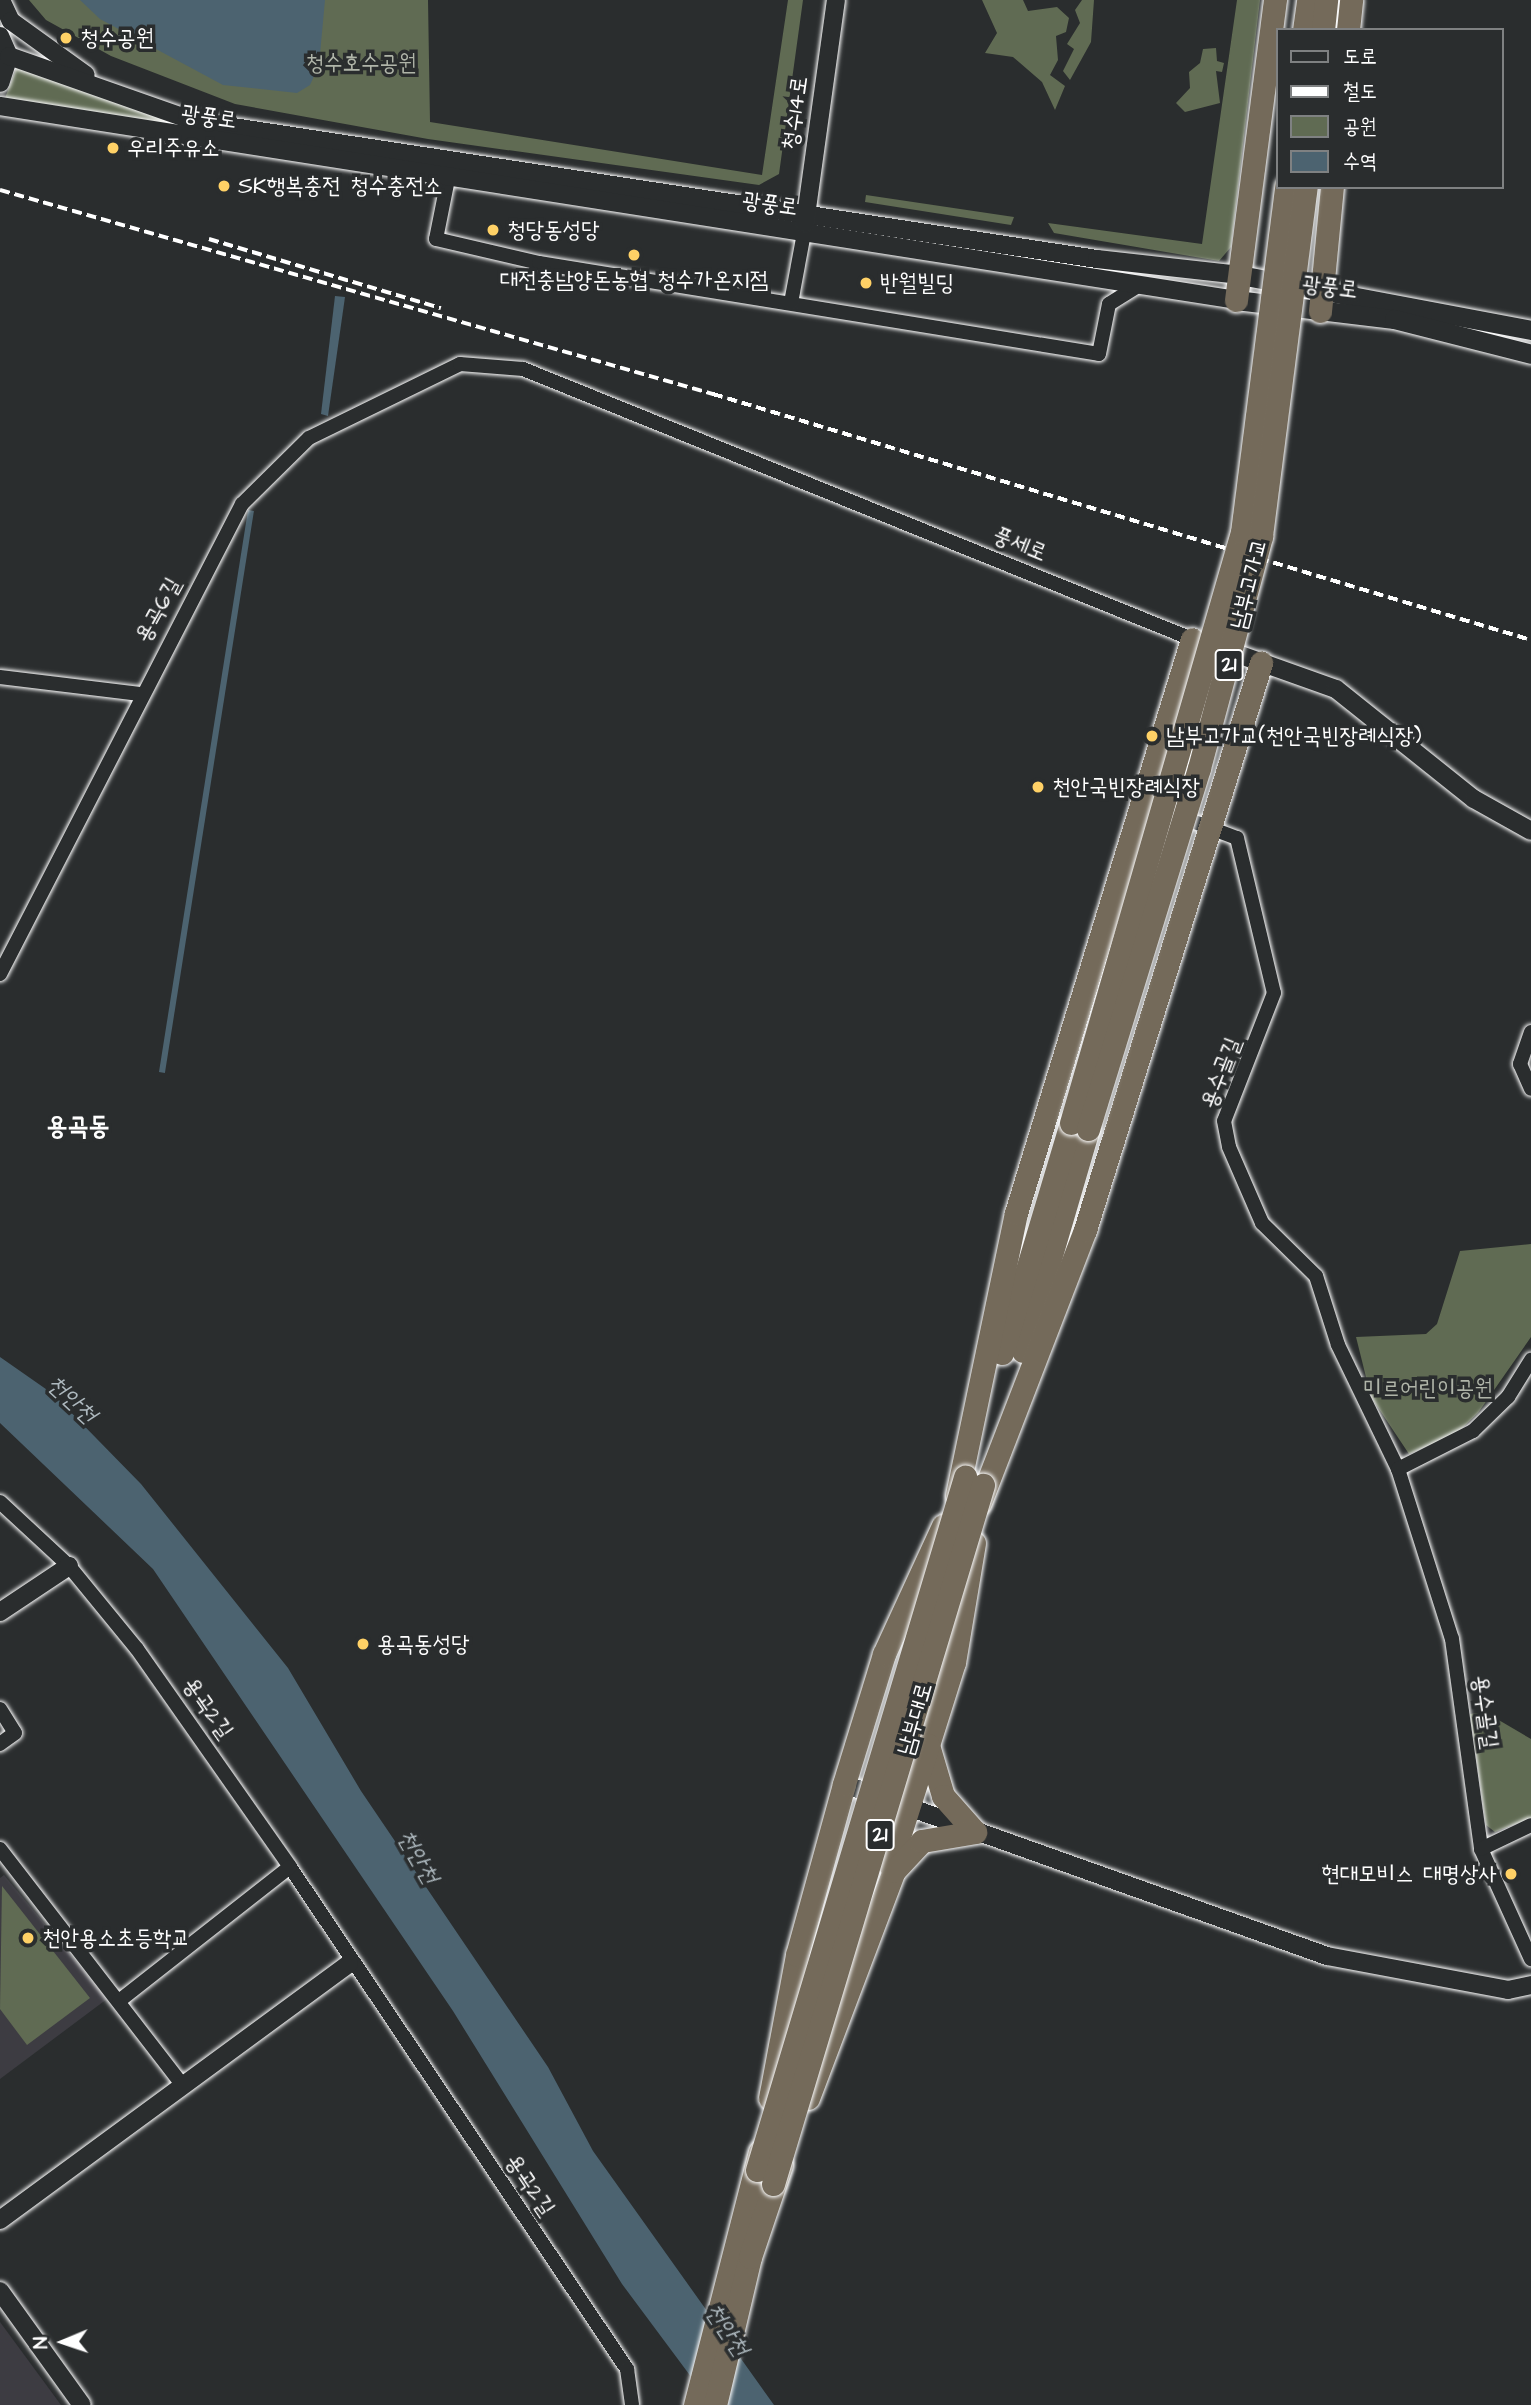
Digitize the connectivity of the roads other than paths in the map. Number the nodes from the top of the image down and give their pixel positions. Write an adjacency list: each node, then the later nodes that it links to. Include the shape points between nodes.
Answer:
1 (1, 0): 12 (street, via 11,21)
2 (836, 0): 18 (street, 청수14로)
3 (1275, 0): 20 (highway)
4 (1317, 0): 6 (highway); 7 (highway)
5 (1351, 0): 8 (highway)
6 (1305, 28)
7 (1323, 28)
8 (1348, 28)
9 (0, 36): 10 (street)
10 (9, 56): 11 (street); 12 (street, 광풍로)
11 (0, 83)
12 (100, 86): 18 (street, 광풍로, via 194,121)
13 (0, 107): 14 (street, 광풍로)
14 (447, 179): 19 (street, 광풍로); 25 (street, via 436,239 539,263)
15 (1286, 189): 40 (highway, 남부고가교 / 21, bridge, via 1242,532)
16 (1306, 189): 40 (highway, 남부고가교 / 21, bridge, via 1261,536 1206,743)
17 (1332, 189): 24 (highway)
18 (807, 212): 19 (street, 청수14로); 20 (street, 광풍로, via 1097,259)
19 (804, 233): 21 (street, 광풍로); 25 (street)
20 (1240, 275): 23 (highway); 24 (main road, 광풍로)
21 (1088, 276): 22 (street, 광풍로); 26 (street)
22 (1144, 285): 23 (street, 광풍로); 26 (street, via 1123,290)
23 (1236, 300): 24 (main road, 광풍로)
24 (1321, 300): 27 (main road, 광풍로); 28 (main road, 광풍로)
25 (791, 303): 26 (street, via 1099,354)
26 (1109, 304)
27 (1531, 330)
28 (1531, 354)
29 (460, 364): 30 (street, 풍세로, via 523,369); 33 (street, 용곡6길, via 331,425 267,473 242,504)
30 (1192, 639): 31 (street, 풍세로); 34 (highway)
31 (1261, 663): 35 (highway); 36 (street, 풍세로, via 1336,689 1474,799)
32 (0, 677): 33 (street)
33 (140, 694): 37 (street, 용곡6길)
34 (1142, 803): 35 (street, 용수골길); 43 (highway, via 1016,1213)
35 (1210, 827): 42 (street, 용수골길, via 1237,838 1274,993 1224,1121 1229,1147 1262,1223 1316,1276 1338,1345); 43 (highway, via 1085,1230)
36 (1531, 831)
37 (0, 974)
38 (1531, 1032): 39 (street, via 1520,1063)
39 (1531, 1088)
40 (1080, 1126): 43 (highway, 남부대로 / 21)
41 (1531, 1360): 42 (street, via 1508,1397 1474,1431)
42 (1398, 1469): 55 (street, 용수골길, via 1452,1639)
43 (974, 1481): 49 (highway, via 954,1662); 50 (highway, via 884,1654); 63 (highway, 남부대로 / 21, bridge)
44 (0, 1502): 45 (street, 용곡2길)
45 (69, 1566): 46 (street); 56 (street, 용곡2길, via 137,1648)
46 (0, 1612)
47 (0, 1709): 48 (street, via 15,1733)
48 (0, 1744)
49 (928, 1745): 51 (highway); 53 (highway, via 943,1796)
50 (844, 1784): 51 (street); 63 (highway, via 797,1955)
51 (910, 1805): 53 (street); 57 (highway)
52 (1531, 1825): 55 (street)
53 (975, 1832): 57 (highway, via 922,1841 907,1851); 60 (street, via 1327,1956 1508,1990)
54 (0, 1849): 61 (street)
55 (1481, 1849): 58 (street, 용수골길)
56 (290, 1867): 59 (street, 용곡2길); 61 (street)
57 (877, 1905): 63 (highway)
58 (1531, 1959)
59 (349, 1964): 62 (street); 67 (street, 용곡2길, via 626,2369)
60 (1531, 1985)
61 (119, 2001): 62 (street)
62 (183, 2086): 64 (street)
63 (765, 2177): 68 (highway, 남부대로 / 21, via 731,2255); 69 (highway, 남부대로 / 21)
64 (0, 2220)
65 (0, 2291): 66 (street)
66 (82, 2405)
67 (632, 2405)
68 (695, 2405)
69 (715, 2405)

